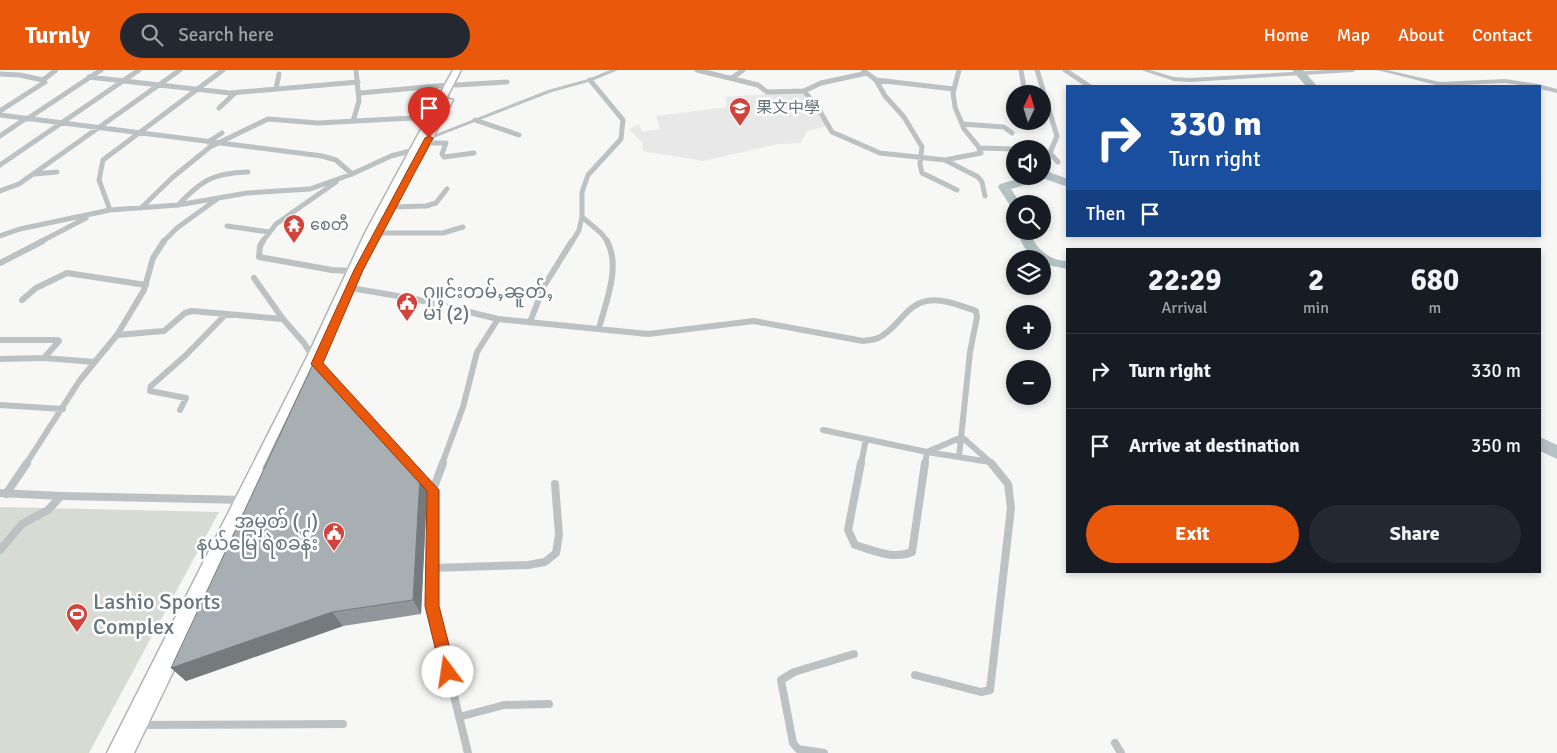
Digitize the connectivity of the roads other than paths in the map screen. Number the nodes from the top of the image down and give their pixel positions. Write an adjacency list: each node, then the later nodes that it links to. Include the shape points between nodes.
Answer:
1 (56, 70): 24 (street)
2 (101, 70): 22 (street)
3 (139, 70): 27 (street)
4 (180, 70): 30 (street)
5 (223, 70): 38 (street)
6 (356, 70): 28 (street)
7 (457, 70): 31 (main road)
8 (463, 70): 31 (main road)
9 (615, 70): 25 (street)
10 (697, 70): 23 (street)
11 (744, 70): 23 (street)
12 (959, 70): 37 (street)
13 (1021, 70): 32 (street)
14 (1037, 70): 67 (street, via 1057,136 1050,153)
15 (1065, 70): 33 (street)
16 (1144, 70): 17 (street, via 1190,80)
17 (1353, 70)
18 (1380, 70): 34 (street, via 1440,84 1505,80)
19 (865, 71): 26 (street); 39 (street)
20 (0, 74): 24 (street)
21 (279, 74): 36 (street)
22 (89, 77): 27 (street); 47 (street)
23 (732, 78): 39 (street, via 758,85 767,92)
24 (43, 80): 44 (street, via 45,82)
25 (590, 80): 48 (street, via 550,91); 84 (street, via 623,120 623,127 621,139 588,176 582,192)
26 (876, 80): 37 (street); 65 (street, via 922,147)
27 (124, 81): 30 (street); 50 (street)
28 (358, 82): 36 (street); 42 (street)
29 (507, 82): 31 (street)
30 (158, 85): 38 (street); 52 (street)
31 (452, 85): 42 (street); 46 (main road); 58 (main road)
32 (1024, 85)
33 (1088, 85)
34 (1529, 85)
35 (1541, 87): 40 (street)
36 (276, 88): 41 (street)
37 (954, 89): 51 (street)
38 (195, 90): 41 (street); 55 (street)
39 (804, 91): 65 (street, via 832,132 880,153)
40 (1557, 91)
41 (235, 93): 43 (street)
42 (360, 93): 49 (street)
43 (219, 108)
44 (0, 111)
45 (0, 115): 47 (street)
46 (432, 117): 49 (street); 63 (main road)
47 (26, 119): 50 (street); 57 (street)
48 (475, 120): 56 (street); 58 (street)
49 (353, 121): 60 (street, via 318,123 268,119)
50 (62, 123): 52 (street); 68 (street)
51 (962, 124): 54 (street, via 998,126); 61 (street)
52 (98, 128): 55 (street); 71 (street)
53 (222, 132): 59 (street)
54 (1012, 133)
55 (137, 134): 59 (street); 82 (street, via 103,160 100,180)
56 (519, 134)
57 (0, 136)
58 (428, 141): 64 (street, via 446,143 444,157); 80 (main road)
59 (208, 142): 60 (street)
60 (217, 143): 72 (street, via 322,156 336,160); 81 (street)
61 (980, 148): 62 (street); 66 (street, via 981,153)
62 (1006, 149)
63 (414, 150): 72 (street, via 391,156); 91 (main road)
64 (474, 153)
65 (922, 159): 66 (street); 75 (street, via 922,173)
66 (945, 160): 77 (street, via 953,167 977,176)
67 (1058, 162)
68 (0, 165)
69 (57, 172): 71 (street)
70 (248, 172): 79 (street, via 217,173 206,178)
71 (34, 174): 76 (street, via 20,184)
72 (352, 174): 73 (street)
73 (340, 178): 78 (street, via 310,189); 87 (street, via 278,222)
74 (447, 189): 80 (street, via 436,203)
75 (957, 190)
76 (0, 191)
77 (985, 196)
78 (218, 198): 79 (street); 93 (street, via 161,244 153,258)
79 (178, 205): 81 (street)
80 (391, 206): 88 (main road)
81 (141, 208): 82 (street)
82 (110, 210): 83 (street)
83 (93, 215): 89 (street); 90 (street)
84 (582, 217): 99 (street, via 579,230 544,286); 100 (street, via 609,243 613,255)
85 (227, 226): 87 (street)
86 (463, 227): 88 (street, via 443,233)
87 (269, 232): 91 (street, via 261,244 259,257 332,270)
88 (378, 233): 94 (main road)
89 (0, 234)
90 (0, 263)
91 (352, 270): 105 (main road)
92 (254, 278): 97 (street)
93 (146, 285): 95 (street, via 67,273 36,288); 101 (street)
94 (351, 288): 98 (street); 105 (main road)
95 (22, 300)
96 (226, 314): 97 (street); 101 (street, via 188,312 164,331); 109 (street, via 150,389 186,398)
97 (283, 319): 105 (street)
98 (498, 319): 99 (street); 117 (street, via 477,352 463,407)
99 (530, 322): 100 (street)
100 (599, 328): 111 (street, via 648,334 754,321 864,341 879,338 925,301 957,304 976,311 977,317)
101 (117, 334): 106 (street)
102 (0, 340): 103 (street, via 58,340)
103 (44, 358): 104 (street); 106 (street)
104 (0, 359)
105 (315, 360): 117 (street); 120 (main road)
106 (95, 362): 108 (street)
107 (0, 405): 108 (street)
108 (62, 409): 118 (street)
109 (180, 410)
110 (823, 430): 112 (street)
111 (962, 437): 113 (street); 114 (street); 115 (street)
112 (866, 439): 113 (street); 113 (street, via 848,530 855,544 896,556 912,552)
113 (927, 452): 114 (street)
114 (959, 458): 115 (street)
115 (990, 462): 124 (street, via 1008,484 1011,508 990,690 981,692)
116 (555, 484): 122 (street, via 559,534 556,553 545,562)
117 (433, 490): 122 (street)
118 (3, 493): 119 (street)
119 (61, 496): 120 (street); 121 (street, via 48,510 22,524)
120 (244, 500): 128 (main road); 130 (main road)
121 (0, 550)
122 (431, 568): 126 (street, via 432,606)
123 (854, 654): 133 (street, via 794,672 781,680 792,743 798,749)
124 (915, 676)
125 (550, 704): 126 (street, via 504,705)
126 (459, 717): 132 (street)
127 (343, 724): 128 (street)
128 (140, 725): 131 (main road)
129 (1115, 743): 134 (street)
130 (115, 753)
131 (126, 753)
132 (468, 753)
133 (824, 753)
134 (1121, 753)

